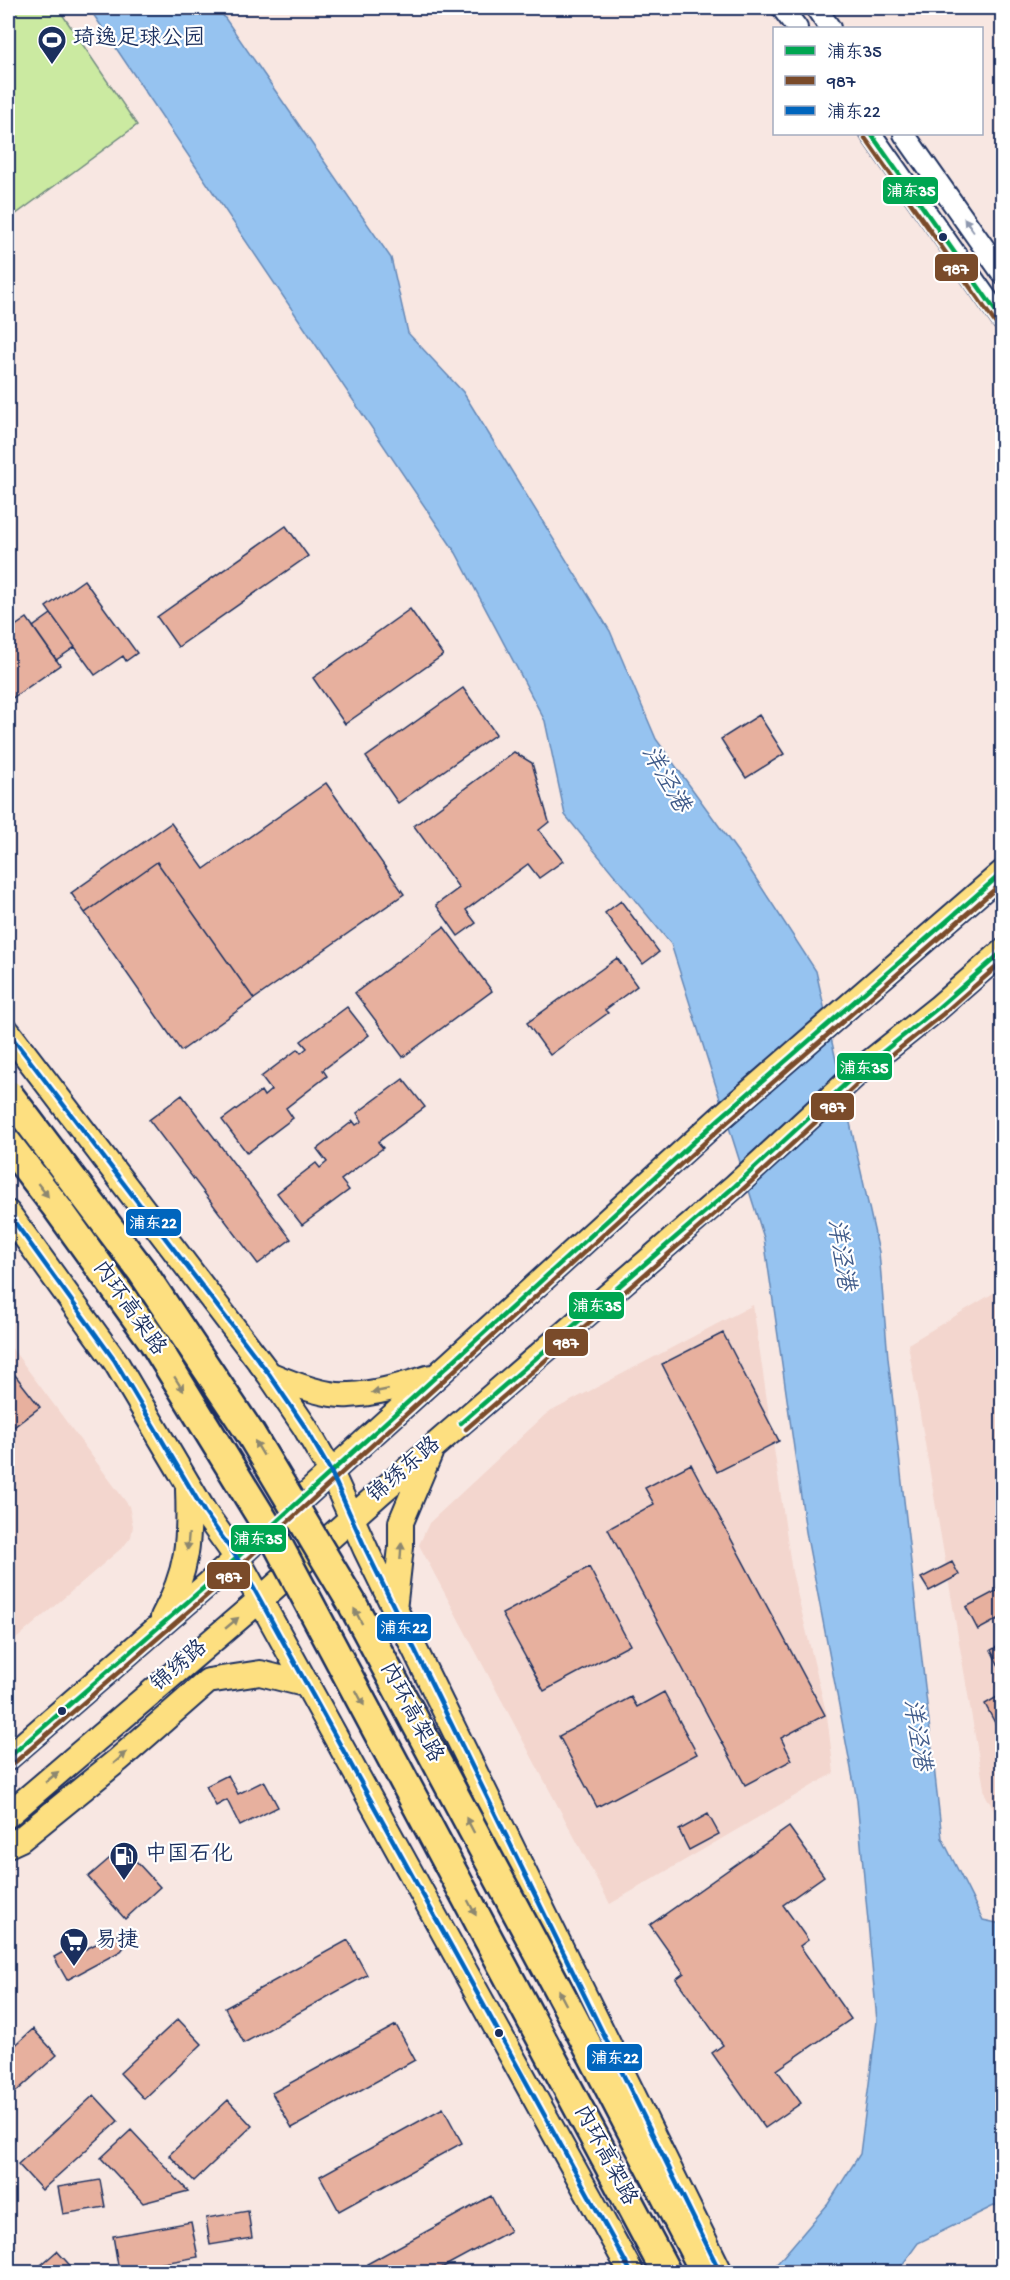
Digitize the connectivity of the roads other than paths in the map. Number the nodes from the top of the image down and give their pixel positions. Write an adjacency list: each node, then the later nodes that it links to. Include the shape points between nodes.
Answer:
1 (782, 8): 3 (street)
2 (816, 8): 4 (street)
3 (795, 27)
4 (829, 27)
5 (872, 135): 8 (street)
6 (905, 135): 7 (street, one-way to 6)
7 (1002, 273)
8 (1002, 320)
9 (1002, 873): 16 (main road, via 719,1119)
10 (1002, 952): 17 (main road, 锦绣东路, via 864,1067 735,1185)
11 (8, 1032): 15 (main road)
12 (8, 1094): 29 (highway, 内环高架路, one-way to 12, bridge, via 563,1998 353,1605 304,1522 141,1270)
13 (8, 1144): 31 (highway, 内环高架路, one-way to 31, bridge, via 153,1341 276,1541)
14 (8, 1213): 19 (main road, via 115,1361)
15 (269, 1374): 16 (main road, one-way to 15, via 347,1396 296,1386); 18 (main road)
16 (437, 1376): 18 (main road)
17 (432, 1448): 20 (main road, 锦绣东路); 23 (main road, one-way to 17, via 401,1522)
18 (332, 1472): 20 (main road); 21 (main road)
19 (188, 1484): 21 (main road); 24 (main road, one-way to 24, via 187,1558 177,1592)
20 (352, 1519): 22 (main road, 锦绣路); 23 (main road)
21 (237, 1558): 22 (main road); 24 (main road, 锦绣路)
22 (261, 1599): 25 (main road); 27 (main road, 锦绣路, one-way to 22)
23 (394, 1610): 29 (main road)
24 (157, 1629): 26 (main road, 锦绣路)
25 (308, 1685): 28 (main road, one-way to 25, via 21,1839 118,1761 208,1681 260,1673); 30 (main road)
26 (8, 1758)
27 (8, 1815)
28 (8, 1845)
29 (712, 2266)
30 (631, 2272)
31 (666, 2272)

